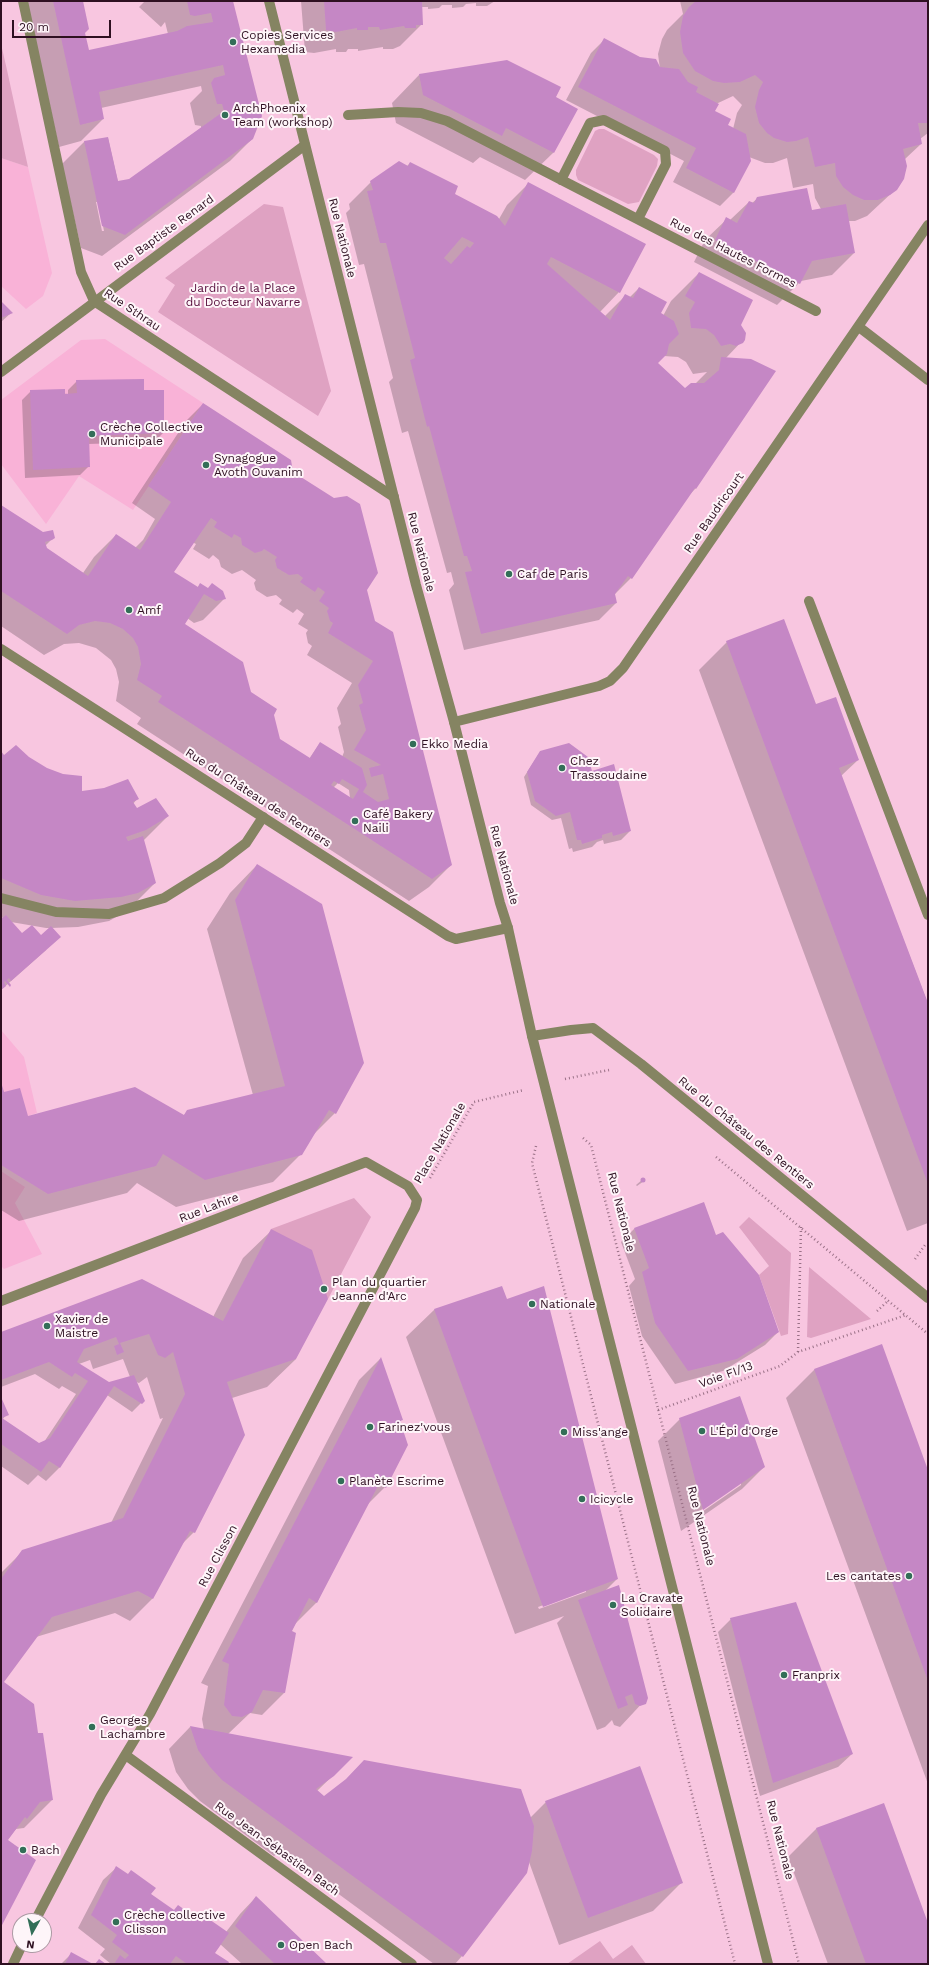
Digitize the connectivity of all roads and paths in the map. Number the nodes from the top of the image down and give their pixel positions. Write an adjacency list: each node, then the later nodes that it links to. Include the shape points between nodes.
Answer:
1 (23, 1): 8 (street, Rue Sthrau, via 81,272)
2 (269, 1): 4 (street, Rue Nationale)
3 (348, 115): 5 (street, Rue des Hautes Formes, via 421,113 448,120)
4 (305, 145): 8 (street, Rue Baptiste Renard); 13 (street, Rue Nationale)
5 (561, 180): 6 (street, Rue des Hautes Formes); 6 (street, via 590,123 604,120 665,151 666,164)
6 (638, 219): 9 (street, Rue des Hautes Formes)
7 (928, 225): 10 (street, Rue Baudricourt)
8 (94, 301): 11 (street, Rue Baptiste Renard); 13 (street, Rue Sthrau)
9 (816, 311)
10 (859, 327): 12 (street); 16 (street, Rue Baudricourt, via 623,668 610,681 599,686)
11 (1, 372)
12 (928, 380)
13 (394, 497): 16 (street, Rue Nationale)
14 (808, 601): 19 (street)
15 (1, 649): 17 (street, Rue du Château des Rentiers)
16 (454, 722): 20 (street, Rue Nationale)
17 (263, 817): 18 (street, via 246,843 220,863 164,898 109,914 56,912); 20 (street, Rue du Château des Rentiers, via 448,936 456,939)
18 (1, 898)
19 (928, 915)
20 (508, 928): 21 (street, Rue Nationale)
21 (532, 1036): 30 (street, Rue du Château des Rentiers, via 593,1028 641,1064); 42 (street, Rue Nationale)
22 (613, 1073): 23 (path, via 607,1068)
23 (560, 1081)
24 (528, 1089): 28 (path, Place Nationale, via 474,1102)
25 (579, 1135): 35 (path, Rue Nationale, via 590,1145)
26 (536, 1144): 41 (path, via 532,1162)
27 (710, 1152): 29 (path)
28 (417, 1200): 31 (street, Rue Lahire, via 408,1186 366,1162); 36 (street, Rue Clisson)
29 (801, 1228): 32 (path); 34 (path)
30 (928, 1298)
31 (1, 1301)
32 (906, 1315): 33 (path); 34 (path, Voie FI/13)
33 (928, 1334)
34 (798, 1352): 35 (path, Voie FI/13, via 780,1366)
35 (658, 1410): 43 (path, Rue Nationale)
36 (127, 1756): 37 (street, Rue Clisson, via 101,1795); 40 (street, Rue Jean-Sébastien Bach)
37 (39, 1913)
38 (18, 1953): 39 (street)
39 (13, 1964)
40 (412, 1964)
41 (735, 1964)
42 (768, 1964)
43 (799, 1964)

